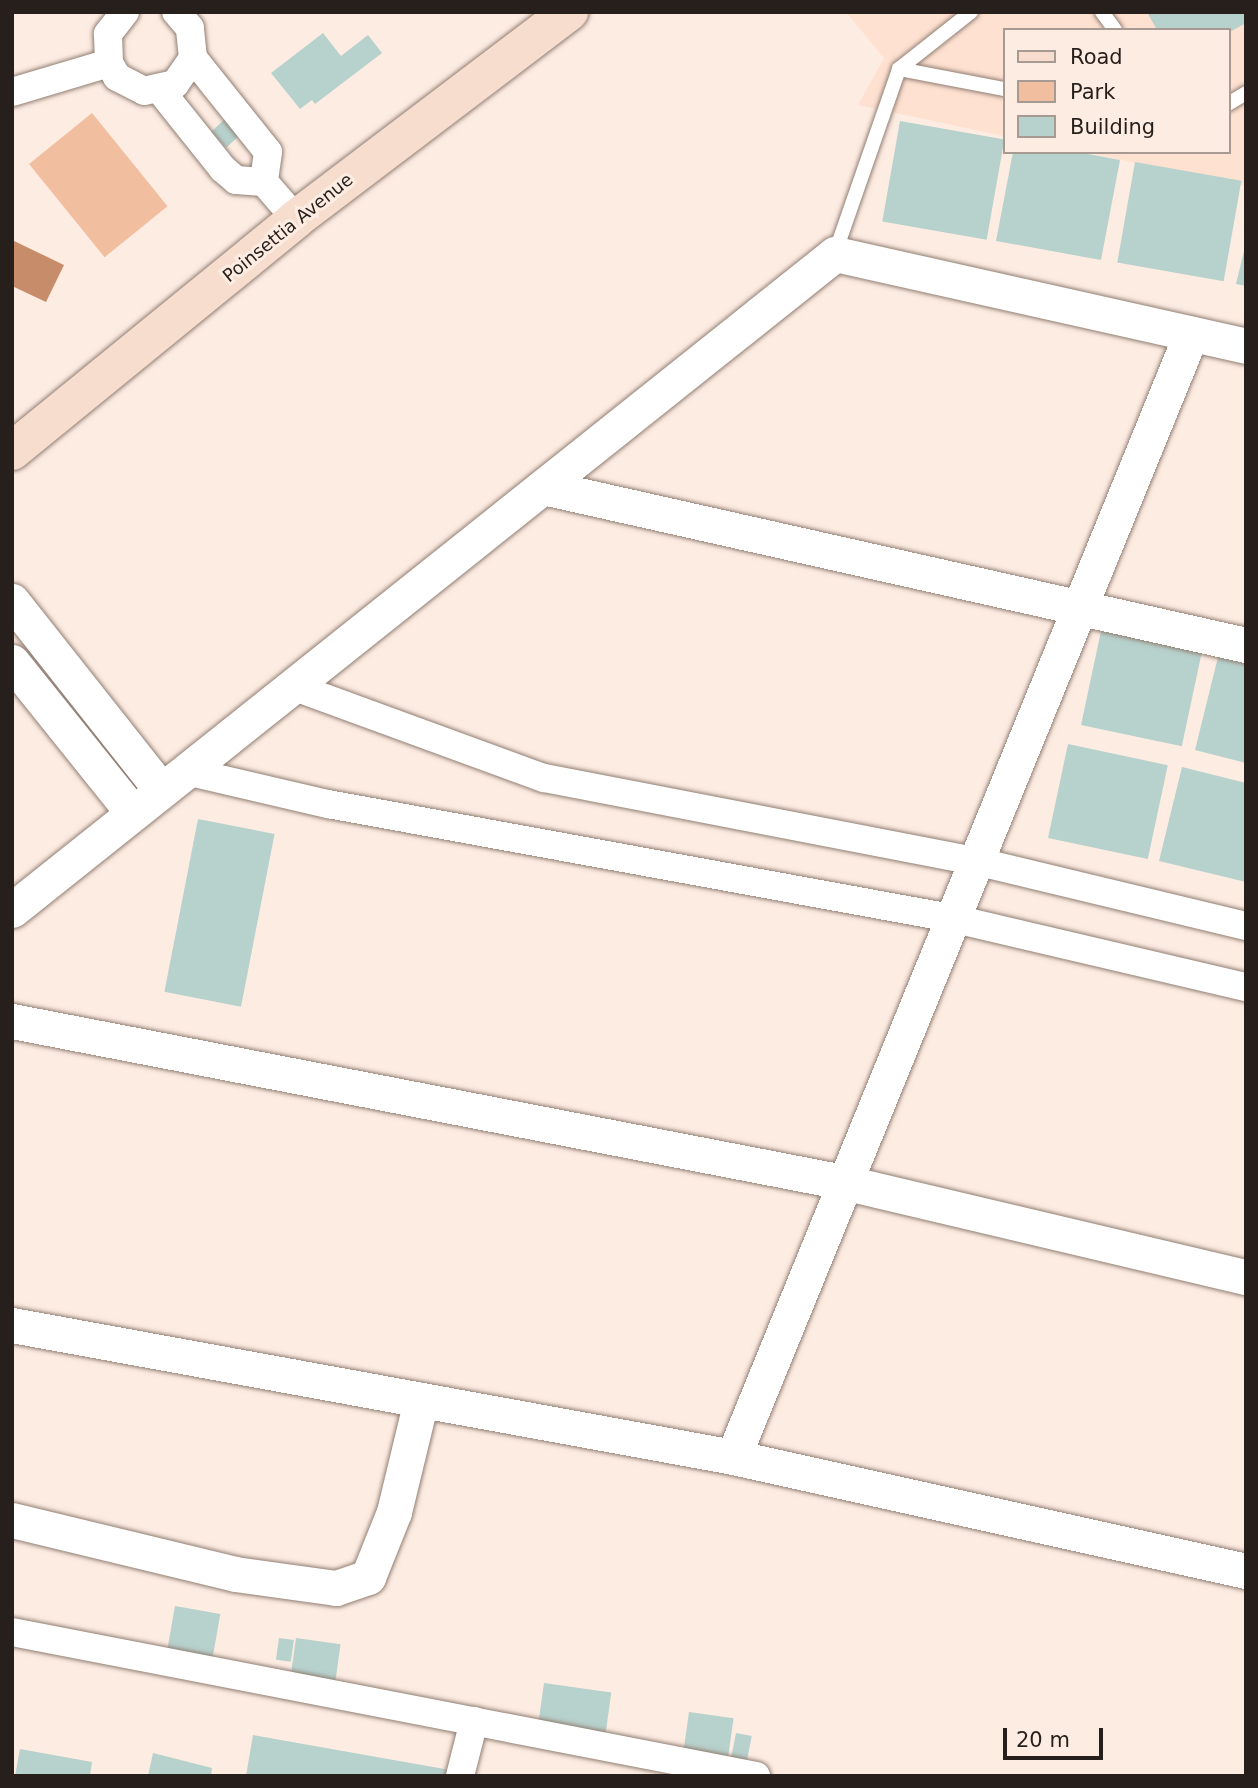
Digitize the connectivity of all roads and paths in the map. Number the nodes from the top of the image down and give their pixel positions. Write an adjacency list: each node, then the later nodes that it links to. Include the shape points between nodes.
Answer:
1 (125, 12): 8 (street, via 108,34)
2 (569, 12): 16 (main road, Poinsettia Avenue)
3 (971, 12): 9 (lane)
4 (1102, 12): 6 (lane)
5 (179, 13): 7 (street, via 190,27)
6 (1114, 28)
7 (193, 58): 11 (street, via 186,73); 15 (street, via 268,152)
8 (109, 63): 11 (street, via 129,86); 12 (street)
9 (899, 69): 10 (lane); 17 (lane)
10 (1002, 89)
11 (160, 90): 15 (street, via 223,169 236,180)
12 (12, 92)
13 (1246, 93): 14 (lane)
14 (1230, 103)
15 (264, 182): 16 (street)
16 (296, 219): 20 (main road, Poinsettia Avenue)
17 (835, 254): 18 (street); 21 (street)
18 (1191, 334): 19 (street); 23 (street)
19 (1246, 346)
20 (12, 451)
21 (543, 487): 23 (street); 27 (street)
22 (12, 601): 24 (street)
23 (1080, 605): 25 (street); 30 (street)
24 (24, 641): 28 (street)
25 (1246, 645)
26 (12, 662): 29 (street)
27 (292, 686): 28 (street); 30 (street, via 544,778)
28 (173, 781): 29 (street); 32 (street, via 328,804)
29 (133, 813): 31 (street)
30 (975, 861): 32 (street); 33 (street)
31 (12, 909)
32 (951, 918): 34 (street); 36 (street)
33 (1246, 926)
34 (1246, 987)
35 (12, 1021): 36 (street)
36 (843, 1182): 37 (street); 40 (street)
37 (1246, 1277)
38 (12, 1325): 39 (street)
39 (421, 1400): 40 (street); 41 (street, via 394,1511 368,1577 336,1588 235,1574)
40 (733, 1457): 42 (street)
41 (12, 1520)
42 (1246, 1571)
43 (12, 1632): 44 (street)
44 (474, 1721): 45 (street); 46 (street)
45 (460, 1776)
46 (756, 1776)

